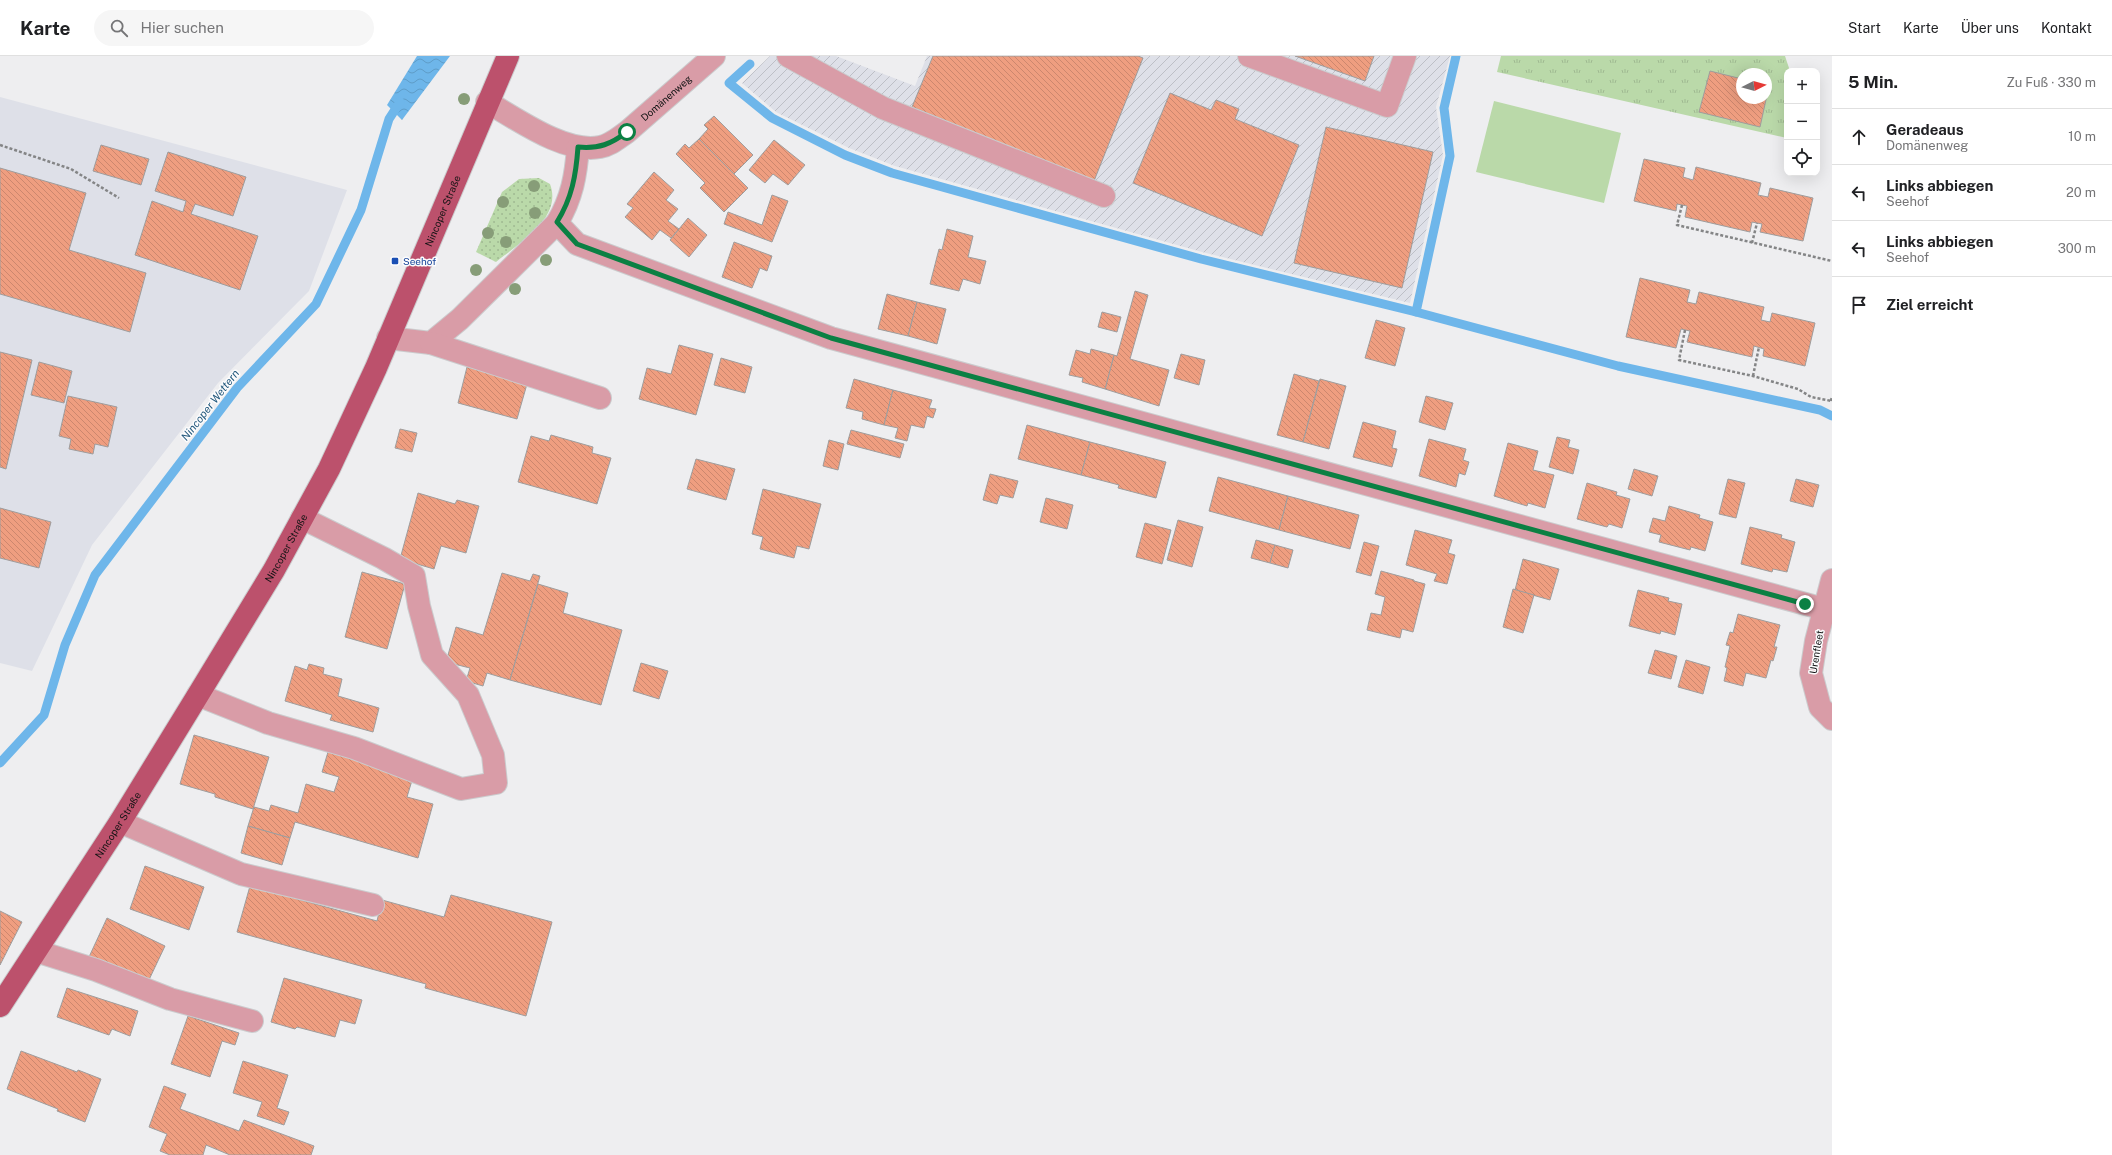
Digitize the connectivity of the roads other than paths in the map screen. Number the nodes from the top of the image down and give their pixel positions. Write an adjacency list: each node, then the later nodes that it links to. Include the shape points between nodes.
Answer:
1 (508, 56): 6 (main road, Nincoper Straße)
2 (714, 56): 7 (street, Domänenweg, via 612,143 601,147)
3 (788, 56): 8 (street, via 883,108)
4 (1249, 56): 5 (street, via 1387,106)
5 (1405, 56)
6 (487, 102): 7 (street, Domänenweg, via 532,127); 10 (main road, Nincoper Straße)
7 (578, 147): 9 (street, via 571,195)
8 (1104, 196)
9 (557, 222): 11 (street, via 460,319); 15 (street, via 577,244 831,338)
10 (388, 338): 11 (street); 13 (main road, Nincoper Straße, via 329,469)
11 (431, 343): 12 (street)
12 (600, 398)
13 (302, 518): 16 (main road, Nincoper Straße, via 274,570); 16 (street, via 414,576 432,656 468,694 493,755 496,784 461,789 354,748 268,723)
14 (1832, 580): 15 (street, Urenfleet)
15 (1824, 610): 17 (street, Urenfleet, via 1811,673 1820,707)
16 (198, 695): 18 (main road, Nincoper Straße)
17 (1832, 719)
18 (120, 822): 19 (street, via 241,874); 20 (main road, Nincoper Straße)
19 (373, 905)
20 (36, 951): 21 (main road, Nincoper Straße); 22 (street, via 96,970 170,999)
21 (0, 1006)
22 (252, 1021)

